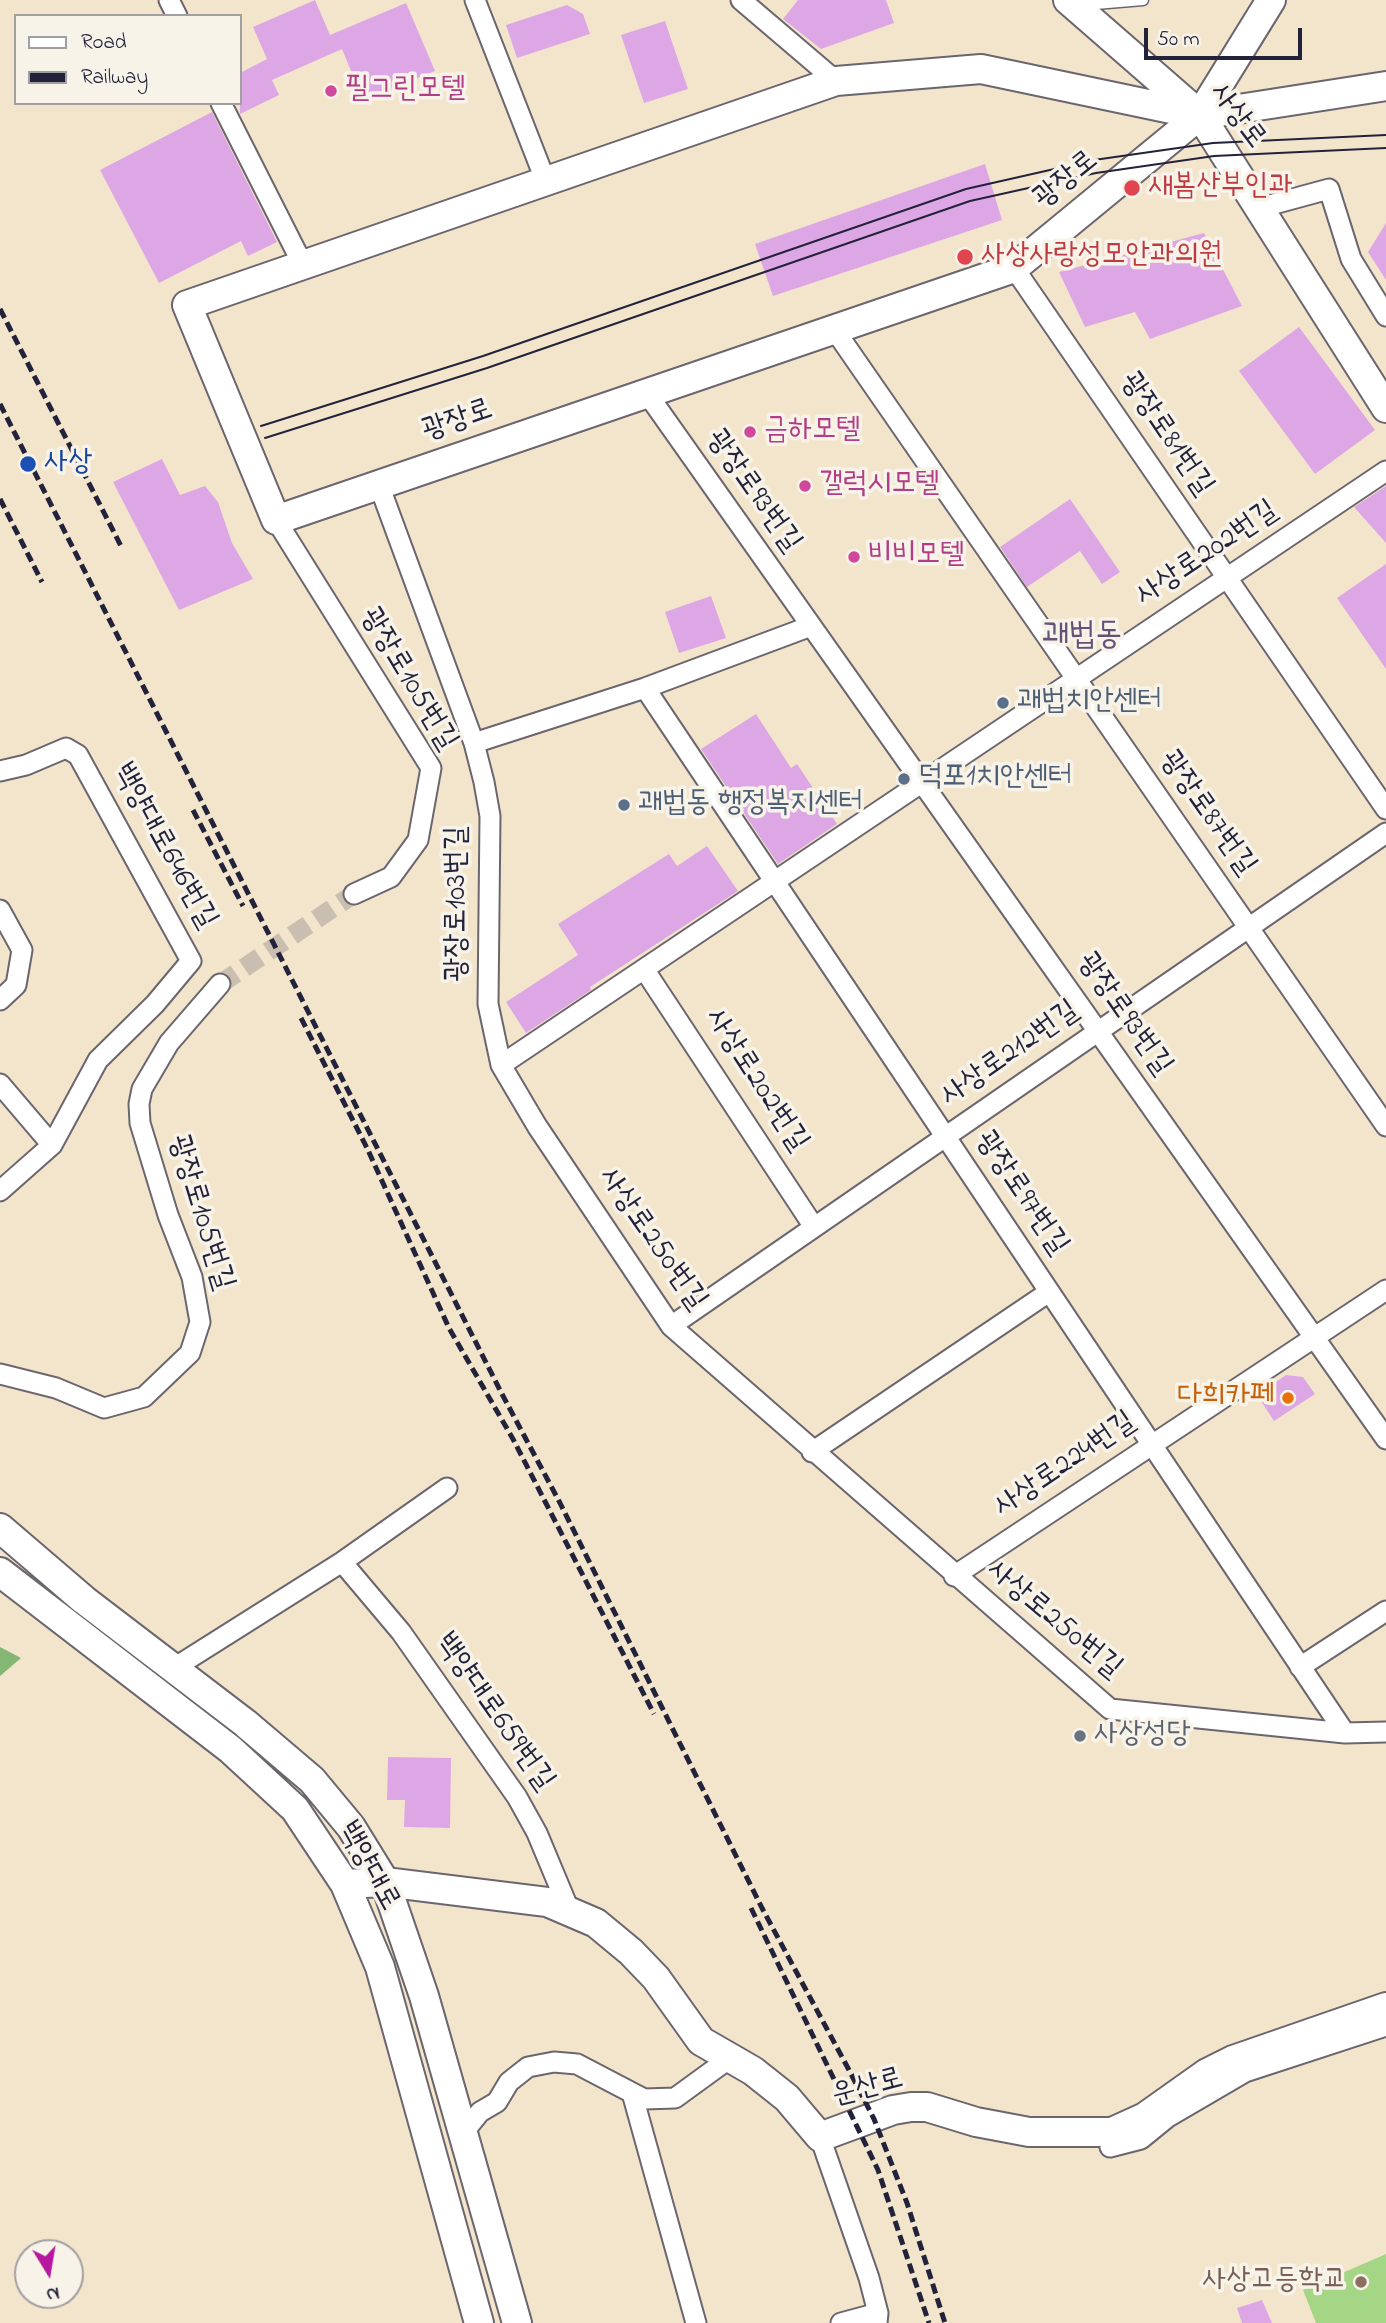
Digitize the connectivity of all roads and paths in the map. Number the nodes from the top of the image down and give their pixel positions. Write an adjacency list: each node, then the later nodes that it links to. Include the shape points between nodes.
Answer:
1 (475, 0): 10 (street)
2 (741, 0): 6 (street)
3 (1143, 0): 5 (lane)
4 (1271, 0): 9 (main road)
5 (1071, 3): 9 (main road, 사상로)
6 (836, 81): 9 (main road, via 981,69); 10 (main road)
7 (1386, 86): 9 (main road)
8 (222, 105): 12 (street)
9 (1200, 115): 11 (main road, 사상로); 13 (main road, 광장로)
10 (546, 182): 12 (main road)
11 (1259, 208): 14 (street, via 1329,189 1351,259); 17 (main road, 사상로)
12 (303, 265): 20 (main road, via 187,305)
13 (1014, 268): 15 (main road, 광장로); 21 (street, 광장로81번길)
14 (1386, 316)
15 (834, 329): 16 (main road, 광장로); 23 (street, 광장로87번길)
16 (646, 392): 19 (main road, 광장로); 22 (street, 광장로93번길)
17 (1386, 408)
18 (1386, 471): 21 (street, 사상로202번길)
19 (379, 485): 20 (main road, 광장로); 25 (street, 광장로103번길)
20 (276, 520): 31 (street, 광장로105번길, via 431,768 418,840 391,877)
21 (1227, 578): 23 (street, 사상로202번길); 28 (street, 광장로81번길)
22 (811, 626): 24 (street); 27 (street, 광장로93번길)
23 (1076, 679): 27 (street, 사상로202번길); 33 (street, 광장로87번길)
24 (645, 688): 25 (street); 30 (street, 광장로97번길)
25 (474, 743): 38 (street, 광장로103번길, via 490,816 488,1004)
26 (0, 771): 42 (street, 백양대로646번길, via 66,748 78,755 191,961 98,1060)
27 (922, 783): 30 (street, 사상로202번길); 37 (street, 광장로93번길)
28 (1386, 810)
29 (1386, 832): 33 (street, 사상로212번길)
30 (775, 881): 34 (street, 사상로202번길); 41 (street, 광장로97번길)
31 (354, 894)
32 (0, 910): 36 (street, via 22,950 16,985)
33 (1248, 928): 37 (street, 사상로212번길); 40 (street, 광장로87번길)
34 (644, 969): 38 (street, 사상로202번길); 45 (street, 사상로202번길)
35 (220, 984): 50 (street, 광장로105번길, via 169,1043 142,1089 139,1104 140,1123 168,1215 192,1277 200,1322 190,1353 144,1397 104,1408 56,1388)
36 (0, 1000)
37 (1098, 1031): 41 (street, 사상로212번길); 49 (street, 광장로93번길)
38 (501, 1065): 48 (street, 사상로250번길)
39 (0, 1084): 42 (street)
40 (1386, 1126)
41 (946, 1137): 45 (street, 사상로212번길); 47 (street, 광장로97번길)
42 (52, 1145): 43 (street, via 16,1167); 44 (street, 백양대로646번길)
43 (0, 1170)
44 (0, 1191)
45 (814, 1227): 48 (street, 사상로212번길)
46 (1386, 1290): 49 (street, 사상로224번길)
47 (1049, 1292): 52 (street, 광장로97번길); 53 (street)
48 (670, 1326): 53 (street, 사상로250번길)
49 (1314, 1338): 51 (street, 광장로93번길); 52 (street, 사상로224번길)
50 (0, 1374)
51 (1386, 1439)
52 (1152, 1445): 58 (street, 사상로224번길); 60 (street, 광장로97번길)
53 (813, 1452): 58 (street, 사상로250번길)
54 (447, 1488): 56 (street)
55 (0, 1528): 61 (main road, 백양대로)
56 (342, 1562): 61 (street); 66 (street, 백양대로659번길, via 401,1632 517,1797)
57 (0, 1572): 65 (main road, 백양대로, via 230,1749 295,1810)
58 (954, 1576): 63 (street, 사상로250번길, via 1110,1709)
59 (1386, 1612): 60 (street)
60 (1300, 1667): 63 (street, 광장로97번길)
61 (173, 1668): 64 (main road, 백양대로, via 312,1780 351,1826)
62 (1386, 1732): 63 (street, 사상로250번길)
63 (1345, 1733)
64 (385, 1882): 65 (main road, 운산로); 66 (main road, 운산로, via 547,1902); 71 (main road, 백양대로)
65 (345, 1884): 75 (main road, 백양대로, via 380,1967)
66 (570, 1912): 69 (main road, 운산로, via 596,1923 631,1952 701,2040)
67 (1386, 2007): 72 (main road, 운산로, via 1233,2060 1145,2117 1112,2132 1029,2132 928,2107 911,2107)
68 (1386, 2026): 73 (street, via 1245,2072 1168,2117 1141,2139)
69 (730, 2058): 70 (street, via 675,2098 644,2099); 72 (main road, 운산로, via 787,2098)
70 (632, 2093): 71 (street, via 577,2064 528,2067); 77 (street)
71 (463, 2133): 76 (main road, 백양대로)
72 (820, 2137): 74 (street, via 869,2278)
73 (1110, 2147)
74 (877, 2318): 78 (street)
75 (479, 2323)
76 (517, 2323)
77 (696, 2323)
78 (841, 2323)

